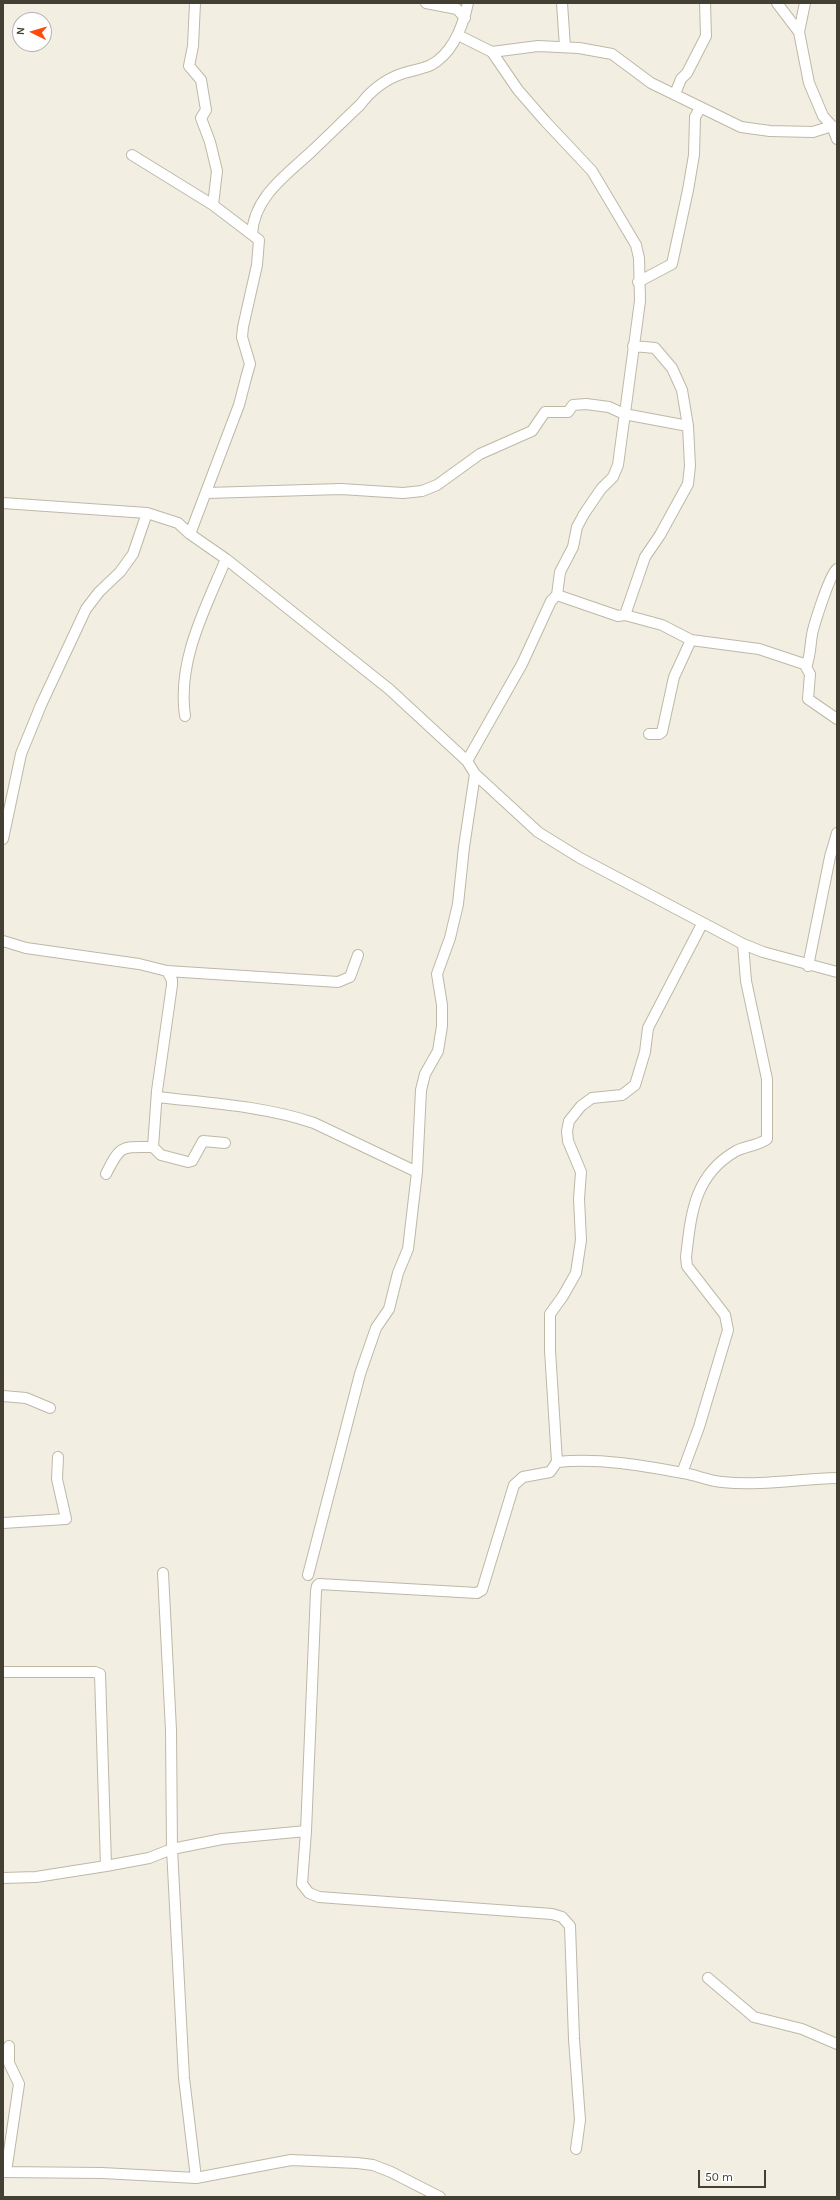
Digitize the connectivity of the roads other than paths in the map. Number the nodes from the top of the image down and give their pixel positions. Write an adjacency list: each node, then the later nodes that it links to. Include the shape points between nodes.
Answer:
1 (194, 3): 18 (street, via 193,46 189,66 201,80 206,110 202,118 217,171)
2 (426, 3): 8 (street, via 457,8)
3 (468, 3): 8 (street)
4 (562, 3): 11 (street)
5 (704, 3): 13 (street, via 706,36)
6 (777, 3): 9 (street)
7 (805, 3): 9 (street)
8 (465, 18): 10 (street)
9 (799, 32): 15 (street, via 809,83 823,116)
10 (458, 35): 12 (street); 19 (street, via 438,61 381,83 370,92 360,105 272,189 254,219)
11 (565, 47): 12 (street, via 538,46); 13 (street, via 612,54 650,83)
12 (492, 52): 20 (street, via 518,90 592,171 636,245 639,258)
13 (675, 94): 14 (street)
14 (700, 108): 15 (street, via 741,127 813,132); 20 (street, via 695,117 694,155 672,264)
15 (835, 127): 16 (street)
16 (837, 139)
17 (132, 155): 18 (street)
18 (213, 205): 19 (street)
19 (252, 234): 24 (street, via 259,240 259,251 242,337 250,364 239,404)
20 (638, 282): 21 (street, via 640,301)
21 (633, 346): 22 (street); 23 (street, via 655,348 672,368 682,390)
22 (624, 414): 23 (street); 24 (street, via 609,407 586,404 573,405 568,412 545,412 532,431 480,454 436,485 422,491 403,493 341,489); 30 (street, via 618,465 614,477 601,489 584,514 573,547 560,572)
23 (688, 426): 31 (street, via 688,484 645,557)
24 (207, 493): 27 (street)
25 (3, 503): 26 (street)
26 (148, 513): 27 (street, via 178,523); 40 (street, via 133,554 86,609 41,705 21,754)
27 (190, 534): 28 (street)
28 (226, 559): 34 (street, via 191,645 186,673); 37 (street, via 389,688)
29 (837, 570): 33 (street, via 826,590 813,630)
30 (557, 595): 31 (street, via 618,616); 37 (street, via 551,601 522,664)
31 (625, 616): 32 (street, via 662,625)
32 (691, 640): 33 (street, via 759,649); 36 (street, via 674,678 662,732)
33 (807, 665): 35 (street, via 810,674 808,699)
34 (185, 716)
35 (837, 719)
36 (648, 734)
37 (467, 761): 38 (street)
38 (475, 774): 41 (street, via 538,832 580,858); 51 (street, via 458,904 450,938 437,974 442,1005 442,1026 438,1051 425,1074 421,1090)
39 (837, 833): 45 (street)
40 (3, 837)
41 (702, 924): 43 (street); 56 (street, via 648,1028 645,1052 634,1085 622,1095 592,1098 581,1106 569,1122 568,1141 581,1172 580,1246 578,1266 572,1281 550,1314)
42 (3, 940): 46 (street, via 26,948 139,964)
43 (743, 944): 45 (street); 57 (street, via 746,981 767,1079 767,1139 736,1151 726,1158 706,1179 695,1197 686,1257 687,1266 725,1315 728,1330 699,1427)
44 (358, 955): 46 (street, via 350,977 338,982)
45 (808, 966): 47 (street)
46 (167, 971): 48 (street, via 172,985)
47 (837, 972)
48 (157, 1097): 50 (street); 51 (street, via 235,1106 298,1118 314,1123)
49 (225, 1143): 50 (street, via 203,1141 192,1161 188,1162 161,1155)
50 (153, 1146): 52 (street, via 127,1146 120,1150)
51 (417, 1172): 61 (street, via 408,1249 398,1273 389,1310 376,1328 360,1374)
52 (106, 1174)
53 (3, 1396): 54 (street, via 26,1398)
54 (50, 1408)
55 (58, 1457): 59 (street, via 57,1479 66,1519)
56 (557, 1462): 57 (street, via 602,1460); 63 (street, via 550,1472 523,1477 514,1485 482,1590 477,1593 319,1584 317,1586)
57 (682, 1473): 58 (street, via 720,1482 743,1483)
58 (837, 1478)
59 (3, 1523)
60 (163, 1573): 64 (street, via 171,1730)
61 (308, 1575)
62 (3, 1672): 65 (street, via 100,1674)
63 (306, 1831): 64 (street, via 222,1839); 70 (street, via 302,1884 309,1893 319,1897 552,1914 562,1917 570,1926 580,2120)
64 (172, 1849): 65 (street, via 149,1858); 72 (street, via 184,2078)
65 (106, 1866): 66 (street, via 36,1877)
66 (3, 1878)
67 (708, 1978): 68 (street, via 754,2016 802,2029)
68 (837, 2044)
69 (9, 2046): 71 (street, via 9,2063 19,2084)
70 (576, 2149)
71 (5, 2172): 72 (street, via 102,2173)
72 (196, 2178): 73 (street, via 291,2160 356,2163 374,2165)
73 (440, 2197)

